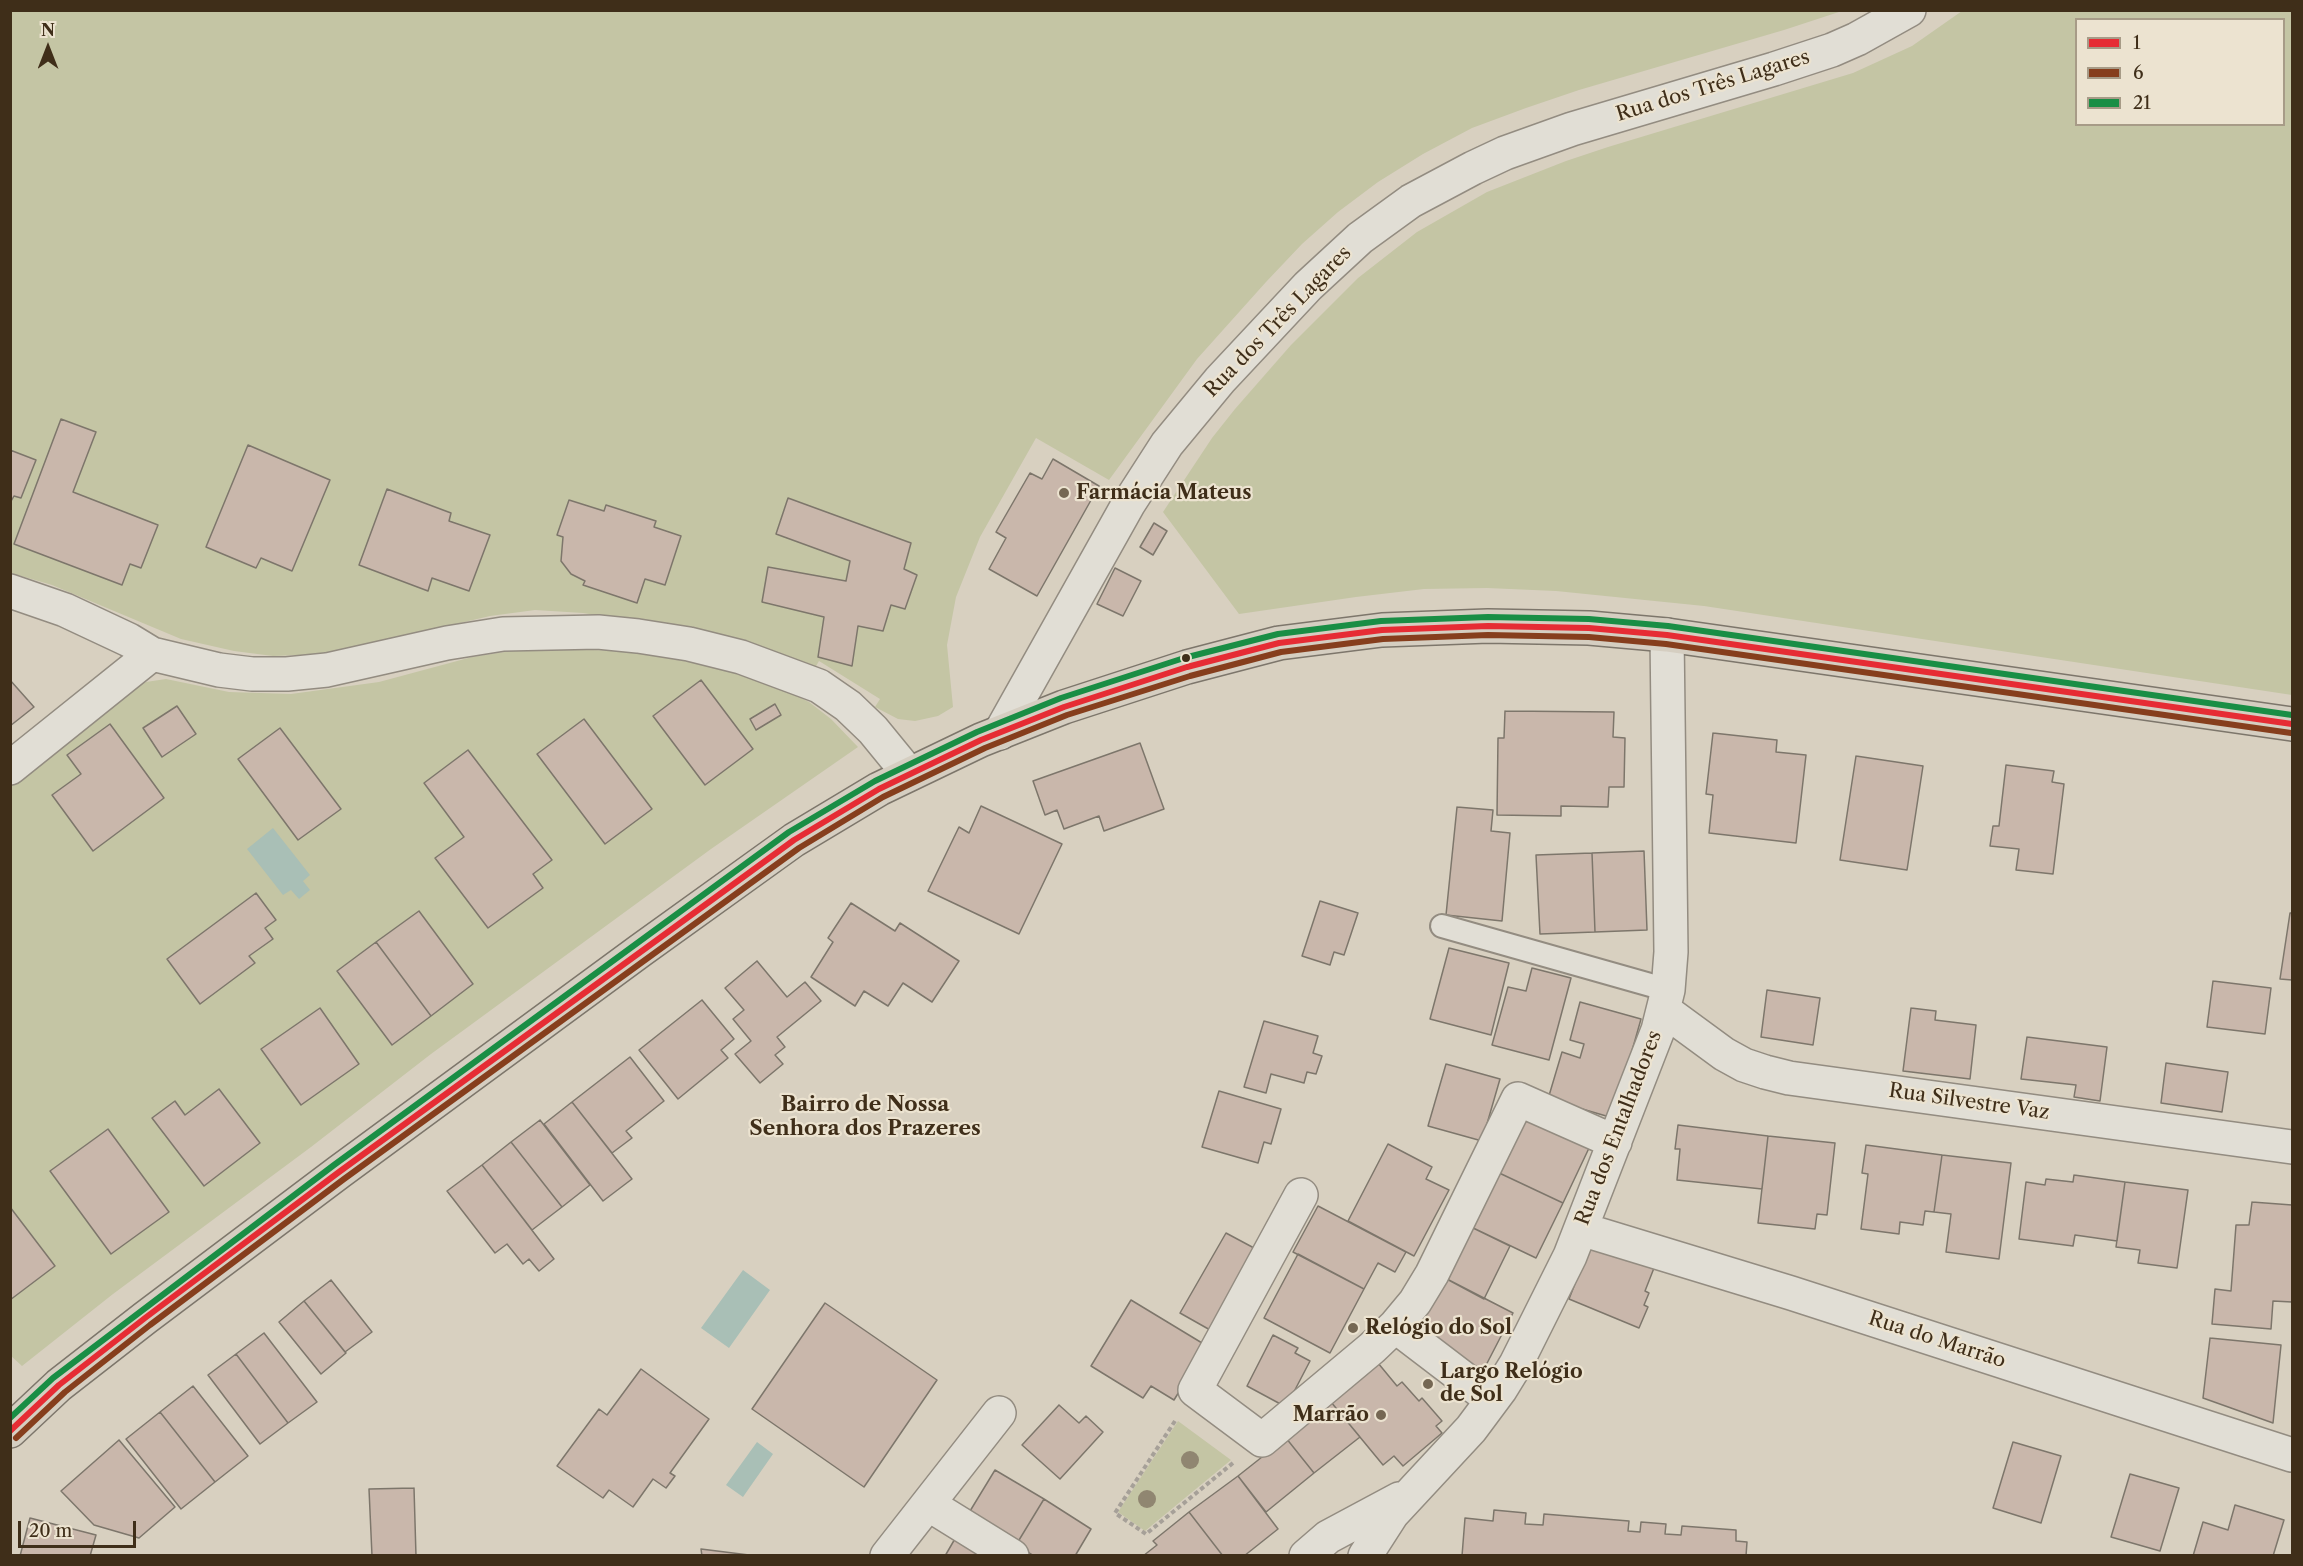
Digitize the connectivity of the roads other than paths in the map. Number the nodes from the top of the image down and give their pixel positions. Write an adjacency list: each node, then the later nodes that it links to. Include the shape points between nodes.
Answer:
1 (1909, 11): 6 (street, Rua dos Três Lagares, via 1832,50 1505,153 1411,201 1360,238 1320,274 1228,372 1167,444 1129,503)
2 (10, 591): 4 (street, via 65,610)
3 (1667, 635): 5 (main road); 6 (main road, via 1589,628 1488,626 1382,630 1307,638 1187,666); 10 (street, Rua dos Entalhadores, via 1671,952)
4 (152, 654): 7 (street); 8 (street, via 219,670 287,674 327,670 503,633 598,632 689,644 741,657 819,686 873,730)
5 (2292, 724)
6 (1000, 733): 8 (main road)
7 (10, 768)
8 (909, 774): 18 (main road, via 794,840 640,950 145,1318 59,1385)
9 (1442, 926): 10 (lane)
10 (1666, 1000): 11 (street, Rua dos Entalhadores); 12 (street, Rua Silvestre Vaz, via 1724,1054 1744,1065 1790,1078)
11 (1615, 1142): 14 (street, Rua dos Entalhadores); 15 (street, via 1518,1099 1432,1274)
12 (2292, 1147)
13 (1301, 1195): 15 (street, via 1195,1390 1262,1440)
14 (1581, 1229): 16 (street, Rua dos Entalhadores, via 1532,1335); 19 (street, Rua do Marrão)
15 (1395, 1326): 16 (street)
16 (1492, 1400): 20 (street, Rua dos Entalhadores)
17 (999, 1413): 21 (street)
18 (10, 1431)
19 (2292, 1455)
20 (1411, 1493): 24 (street, via 1337,1532); 25 (street, Rua dos Entalhadores)
21 (928, 1504): 22 (street); 23 (street)
22 (887, 1556)
23 (1012, 1556)
24 (1306, 1556)
25 (1365, 1556)

